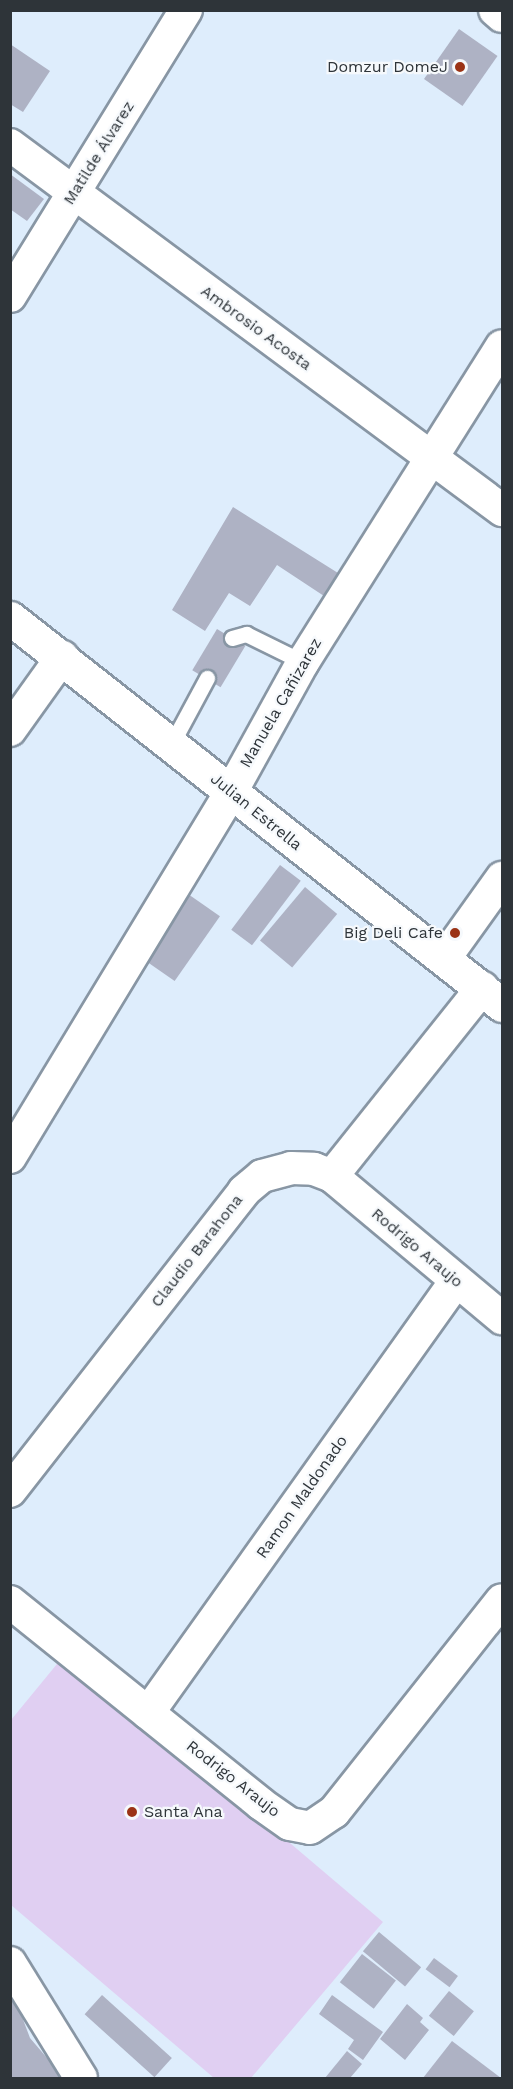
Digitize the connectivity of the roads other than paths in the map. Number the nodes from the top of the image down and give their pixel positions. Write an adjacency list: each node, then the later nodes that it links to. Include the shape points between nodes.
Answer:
1 (186, 10): 5 (street, Matilde Álvarez)
2 (495, 10): 3 (street)
3 (502, 16)
4 (10, 145): 5 (street, Ambrosio Acosta)
5 (74, 194): 6 (street, Matilde Álvarez); 8 (street, Ambrosio Acosta)
6 (10, 296)
7 (502, 346): 8 (street, Manuela Cañizarez)
8 (430, 456): 9 (street, Ambrosio Acosta); 13 (street, Manuela Cañizarez)
9 (502, 510)
10 (10, 618): 12 (street, Julian Estrella)
11 (232, 638): 13 (lane, via 246,634)
12 (62, 657): 15 (street); 16 (street, Julian Estrella)
13 (303, 662): 17 (street, Manuela Cañizarez)
14 (207, 678): 16 (lane)
15 (10, 730)
16 (172, 743): 17 (street, Julian Estrella)
17 (230, 794): 19 (street, Julian Estrella); 21 (street, Manuela Cañizarez)
18 (502, 878): 19 (street)
19 (444, 959): 20 (street, Julian Estrella)
20 (492, 996): 22 (street)
21 (10, 1157)
22 (332, 1176): 23 (street, Rodrigo Araujo); 25 (street, Claudio Barahona, via 291,1168 262,1176 243,1191)
23 (456, 1281): 24 (street, Rodrigo Araujo); 28 (street, Ramon Maldonado)
24 (502, 1318)
25 (10, 1491)
26 (502, 1600): 28 (street, Rodrigo Araujo, via 320,1825 290,1824)
27 (10, 1602): 28 (street, Rodrigo Araujo)
28 (148, 1713)
29 (10, 1963): 30 (street)
30 (81, 2079)

